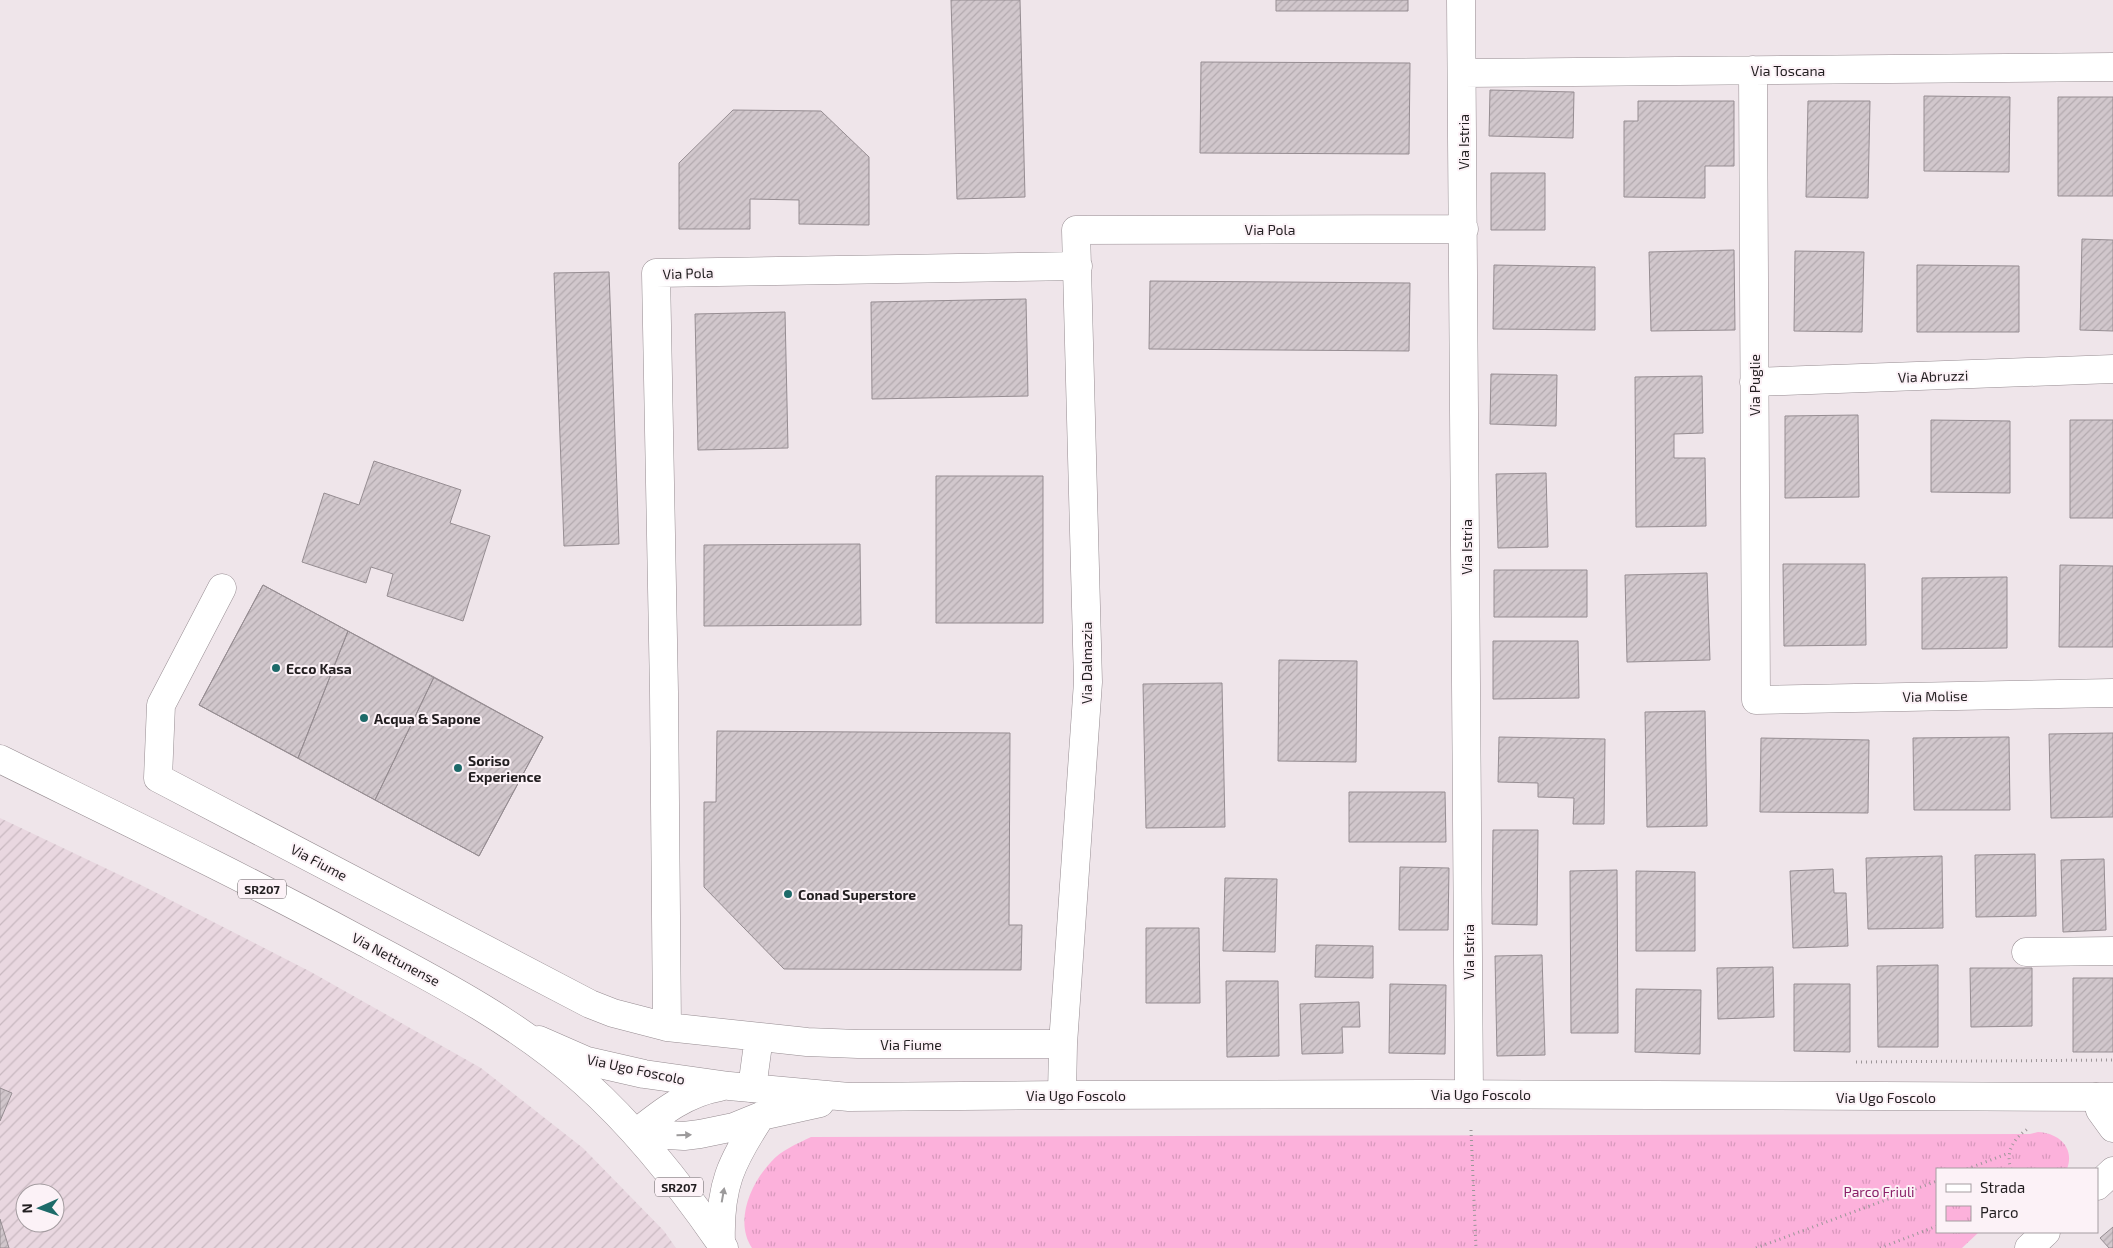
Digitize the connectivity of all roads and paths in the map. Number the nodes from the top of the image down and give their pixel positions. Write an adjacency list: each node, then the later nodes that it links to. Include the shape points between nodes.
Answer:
1 (1462, 0): 4 (street, Via Istria)
2 (2113, 67): 3 (street, Via Toscana)
3 (1752, 70): 4 (street, Via Toscana); 9 (street, Via Puglie)
4 (1463, 72): 5 (street, Via Istria)
5 (1464, 229): 6 (street, Via Pola); 23 (street, Via Istria)
6 (1076, 230): 7 (street, Via Dalmazia)
7 (1078, 266): 16 (street, Via Pola, via 656,273); 19 (street, Via Dalmazia, via 1088,682)
8 (2113, 369): 9 (street, Via Abruzzi)
9 (1754, 382): 12 (street, Via Puglie)
10 (222, 588): 16 (street, Via Fiume, via 161,705 158,778 590,1004)
11 (2113, 693): 12 (street, Via Molise)
12 (1756, 700)
13 (0, 759): 17 (street, Via Nettunense / SR207, via 313,914 457,992)
14 (2113, 951): 15 (street)
15 (2026, 952)
16 (667, 1027): 18 (street, Via Fiume)
17 (518, 1030): 22 (street, Via Ugo Foscolo, via 587,1061 644,1074); 31 (street, Via Nettunense / SR207, via 582,1080)
18 (759, 1038): 19 (street, Via Fiume, via 858,1044); 22 (street)
19 (1063, 1044): 24 (street, Via Dalmazia)
20 (2113, 1060): 21 (path)
21 (1943, 1062)
22 (741, 1087): 26 (street, Via Ugo Foscolo); 31 (street, Via Ugo Foscolo, via 694,1094 663,1111)
23 (1469, 1094): 24 (street, Via Ugo Foscolo); 25 (street, Via Ugo Foscolo)
24 (1062, 1095): 26 (street, Via Ugo Foscolo)
25 (2104, 1097): 29 (street, via 2100,1110)
26 (849, 1098): 27 (street, Via Ugo Foscolo)
27 (761, 1116): 31 (street, Via Ugo Foscolo, one-way to 27, via 700,1134); 40 (street, one-way to 27, via 721,1205 725,1184 739,1150)
28 (2029, 1128): 32 (path, via 2020,1134)
29 (2113, 1128)
30 (1471, 1130): 41 (path)
31 (636, 1133): 40 (street, Via Nettunense / SR207)
32 (2009, 1153): 33 (path); 34 (path)
33 (1970, 1168)
34 (2011, 1168)
35 (2113, 1171): 37 (street)
36 (1936, 1180): 42 (path)
37 (2098, 1185)
38 (1936, 1226): 43 (path)
39 (2045, 1233): 44 (street)
40 (723, 1246)
41 (1476, 1248)
42 (1756, 1248)
43 (1880, 1248)
44 (2029, 1248)

